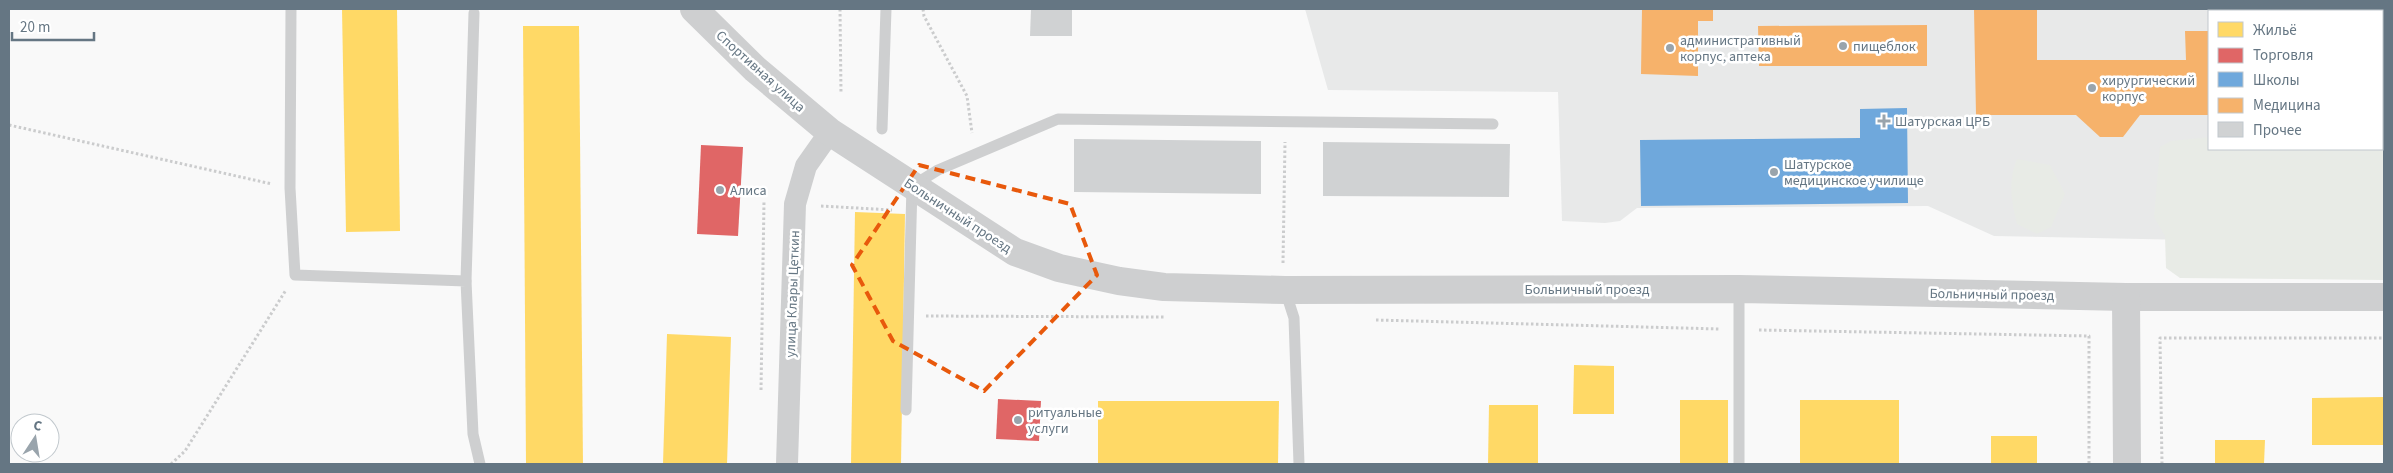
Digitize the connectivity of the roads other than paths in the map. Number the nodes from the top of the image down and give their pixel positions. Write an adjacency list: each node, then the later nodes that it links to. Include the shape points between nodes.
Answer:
1 (291, 9): 9 (lane, via 290,188 295,275)
2 (694, 9): 7 (street, Спортивная улица, via 755,69)
3 (886, 9): 6 (lane)
4 (474, 12): 9 (lane)
5 (1493, 124): 8 (lane, via 1058,119 938,170)
6 (882, 129)
7 (830, 132): 8 (street, Больничный проезд); 16 (street, улица Клары Цеткин, via 806,166 795,204)
8 (912, 198): 11 (street, Больничный проезд, via 1015,252 1059,268 1164,288); 14 (lane)
9 (466, 281): 15 (lane, via 473,434)
10 (1738, 289): 11 (street, Больничный проезд); 12 (street, Больничный проезд); 18 (lane)
11 (1285, 290): 17 (lane, via 1294,318)
12 (2126, 297): 13 (street, Больничный проезд); 19 (street)
13 (2384, 297)
14 (906, 410)
15 (480, 464)
16 (786, 464)
17 (1298, 464)
18 (1739, 464)
19 (2127, 464)

